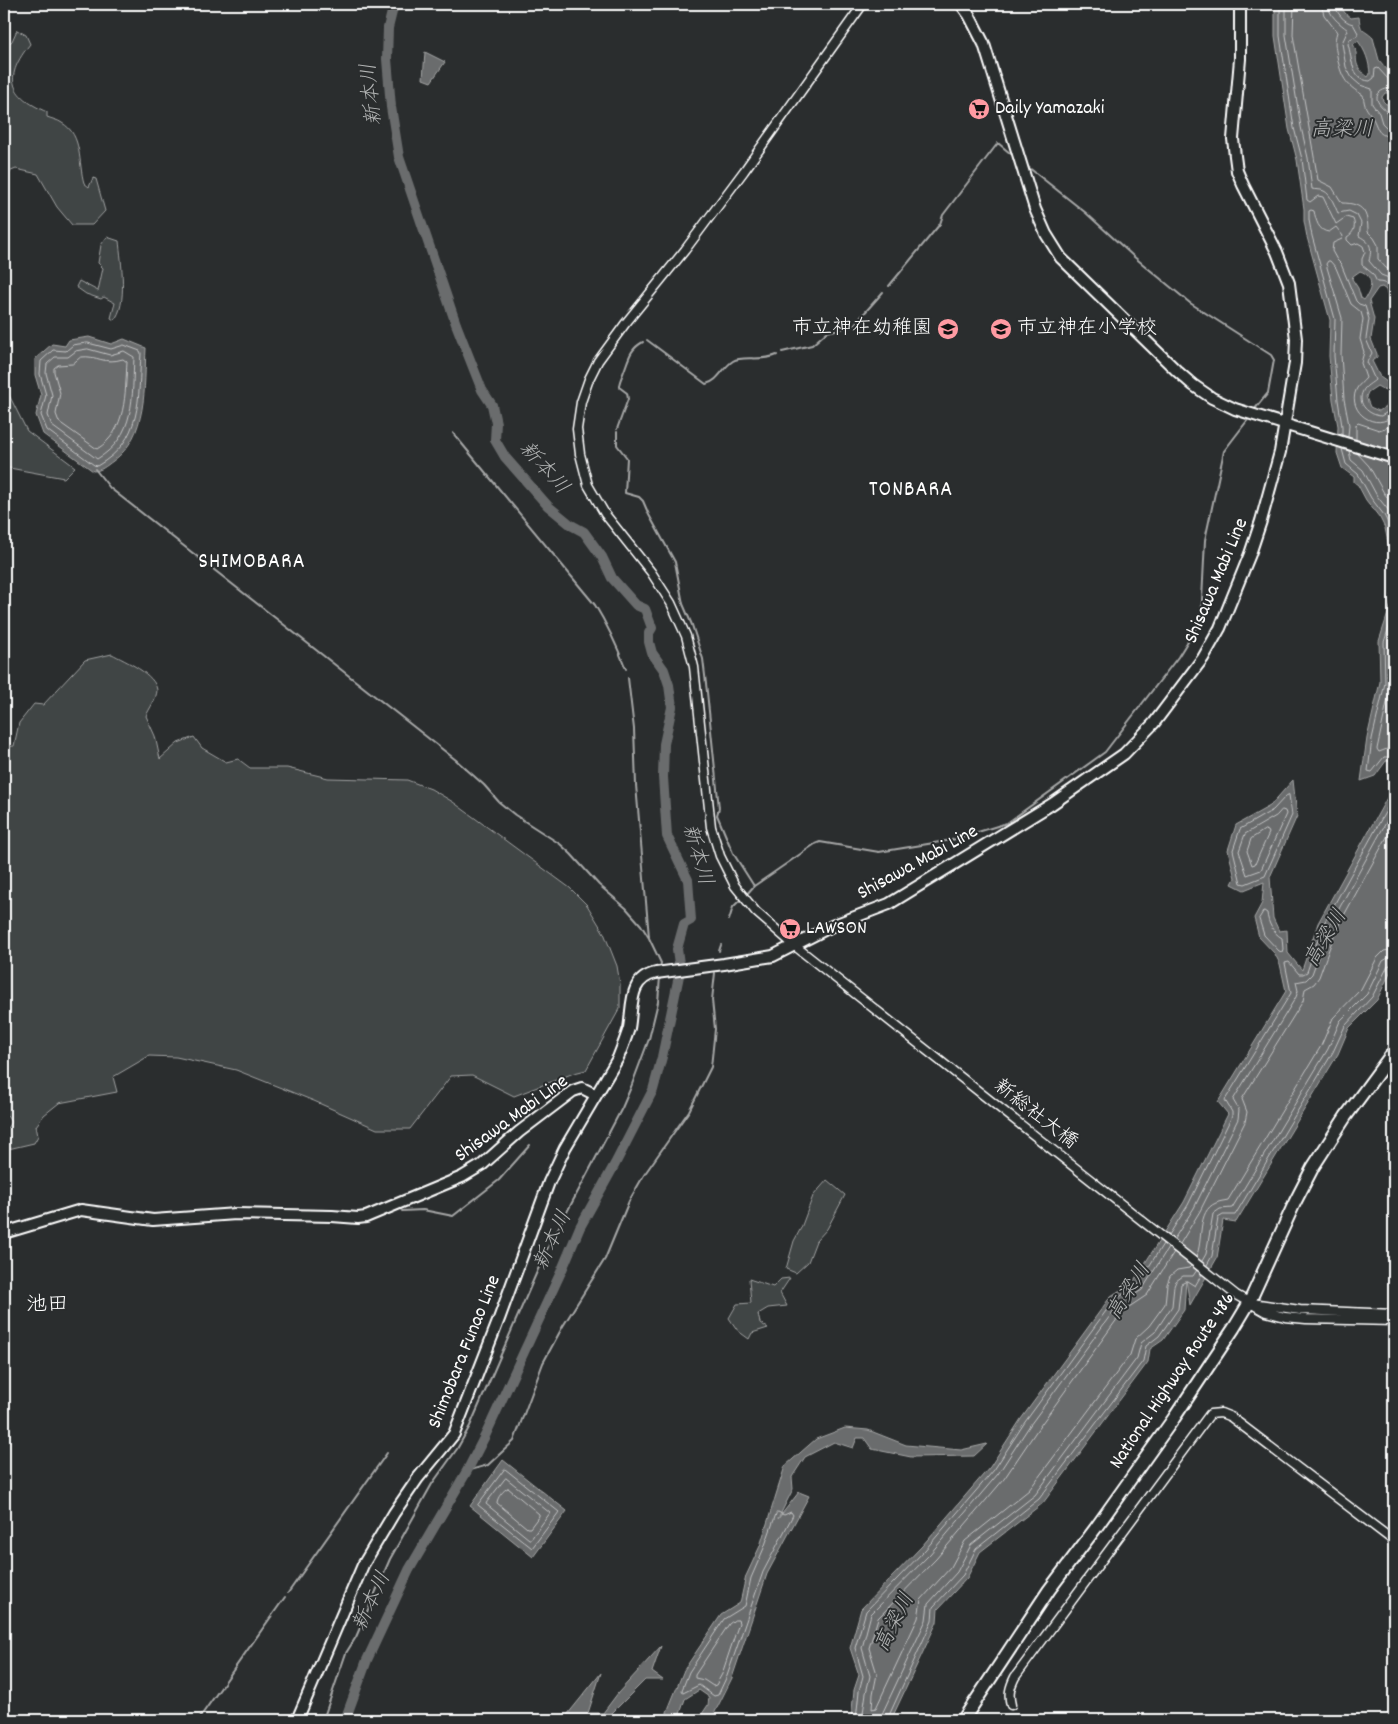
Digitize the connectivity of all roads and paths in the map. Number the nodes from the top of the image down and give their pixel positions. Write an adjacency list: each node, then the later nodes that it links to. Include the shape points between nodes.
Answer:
1 (863, 4): 6 (street, 新総社大橋, via 685,250 598,361 581,402 577,429 588,486 605,514 656,579 686,636 694,666 711,827 720,856 735,886 756,912)
2 (961, 4): 4 (main road, via 984,44 1035,210 1061,258 1194,386 1235,409)
3 (1240, 4): 4 (main road, Shisawa Mabi Line, via 1234,156 1243,185 1289,283 1296,339)
4 (1289, 426): 5 (main road); 6 (main road, Shisawa Mabi Line, via 1250,554 1220,628 1203,658 1148,731 1124,754 1081,784 948,869 889,904 834,925)
5 (1394, 458)
6 (795, 946): 8 (main road, Shisawa Mabi Line, via 760,959 648,974 634,989 624,1044); 10 (street, 新総社大橋)
7 (1394, 1051): 10 (highway, National Highway Route 486, via 1313,1167)
8 (596, 1095): 9 (main road, Shisawa Mabi Line, via 582,1088 573,1091 462,1178 366,1217 222,1215 153,1220 81,1210); 16 (main road, Shimobara Funao Line, via 549,1182 454,1434 418,1478 367,1558)
9 (4, 1233)
10 (1249, 1303): 12 (street, via 1267,1308); 17 (highway, National Highway Route 486, via 1174,1418 1049,1590)
11 (1394, 1314): 12 (street)
12 (1368, 1317): 13 (street)
13 (1394, 1321)
14 (1394, 1541): 15 (street, via 1231,1417 1221,1413 1210,1414 1015,1677 1010,1686)
15 (1011, 1704)
16 (298, 1720)
17 (963, 1720)

